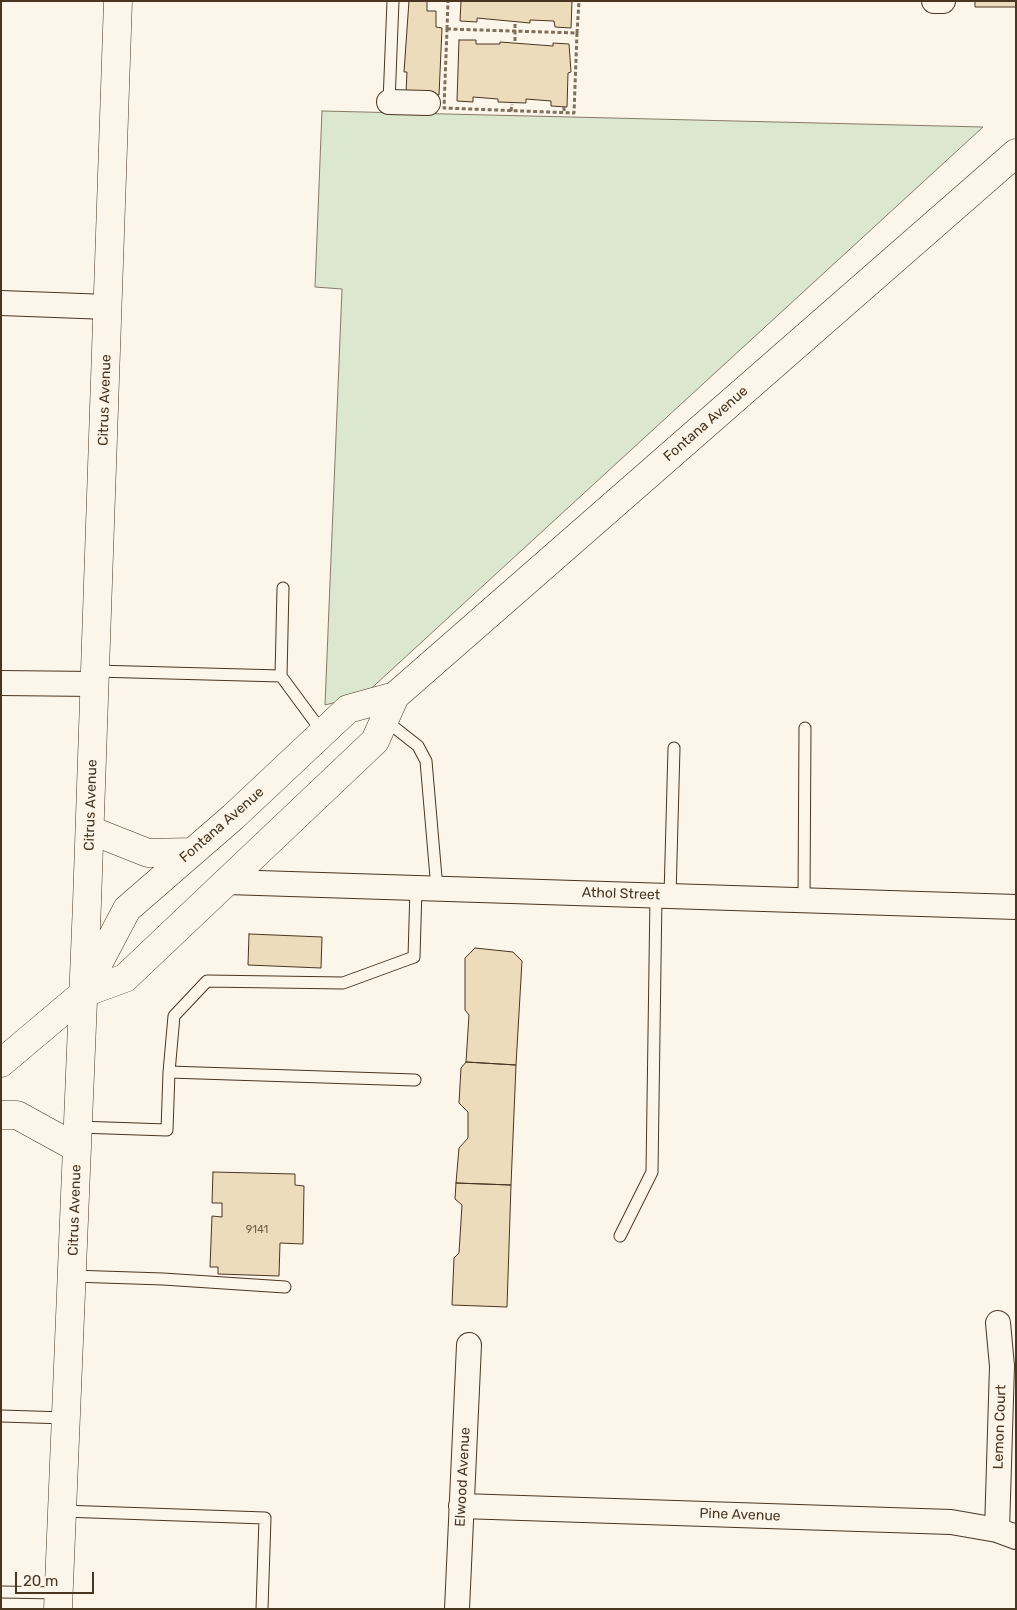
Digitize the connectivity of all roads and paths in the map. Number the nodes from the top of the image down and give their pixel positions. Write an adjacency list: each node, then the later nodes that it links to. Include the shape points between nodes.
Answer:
1 (118, 1): 20 (main road, Citrus Avenue)
2 (393, 1): 12 (lane)
3 (448, 1): 8 (path)
4 (579, 1): 10 (path)
5 (934, 1): 6 (street)
6 (943, 1)
7 (515, 24): 9 (path)
8 (447, 28): 9 (path); 16 (path, via 444,108)
9 (516, 31): 10 (path); 11 (path)
10 (578, 34): 17 (path, via 574,113)
11 (515, 40)
12 (389, 102): 13 (street)
13 (428, 103)
14 (512, 104): 16 (path)
15 (564, 107): 17 (path)
16 (511, 110): 17 (path)
17 (564, 112)
18 (1016, 153): 25 (main road, Fontana Avenue)
19 (1, 304): 20 (street)
20 (108, 307): 23 (main road, Citrus Avenue)
21 (283, 588): 22 (lane)
22 (281, 676): 23 (lane); 27 (lane)
23 (95, 678): 24 (street); 29 (main road, Citrus Avenue)
24 (1, 683)
25 (390, 708): 27 (main road, Fontana Avenue, via 348,708); 31 (main road, Fontana Avenue, via 375,741); 32 (lane, via 426,761)
26 (805, 728): 34 (lane)
27 (324, 734): 30 (main road, Fontana Avenue)
28 (674, 748): 33 (lane)
29 (90, 830): 30 (main road, via 148,853); 36 (main road, Citrus Avenue)
30 (191, 852): 36 (main road, Fontana Avenue, via 127,909)
31 (227, 882): 32 (street, Athol Street); 36 (main road, Fontana Avenue, via 125,978)
32 (427, 889): 33 (street, Athol Street); 38 (lane, via 414,957 343,983 207,981 174,1016)
33 (663, 896): 34 (street, Athol Street); 42 (lane, via 652,1172)
34 (804, 900): 35 (street, Athol Street)
35 (1016, 906)
36 (84, 992): 37 (main road, Fontana Avenue); 41 (main road, Citrus Avenue)
37 (1, 1063)
38 (170, 1072): 39 (lane); 41 (lane, via 167,1130)
39 (415, 1080)
40 (1, 1115): 41 (main road, via 17,1115)
41 (78, 1138): 43 (main road, Citrus Avenue)
42 (620, 1236)
43 (72, 1276): 44 (lane, via 163,1278); 48 (main road, Citrus Avenue)
44 (285, 1287)
45 (998, 1324): 51 (street, Lemon Court)
46 (469, 1345): 49 (street, Elwood Avenue)
47 (1, 1416): 48 (lane)
48 (66, 1418): 50 (main road, Citrus Avenue)
49 (462, 1506): 51 (street, Pine Avenue, via 952,1522); 55 (street, Elwood Avenue)
50 (62, 1511): 53 (main road, Citrus Avenue); 54 (lane, via 265,1518)
51 (1006, 1534)
52 (1, 1592): 53 (lane)
53 (58, 1601)
54 (262, 1609)
55 (457, 1609)

